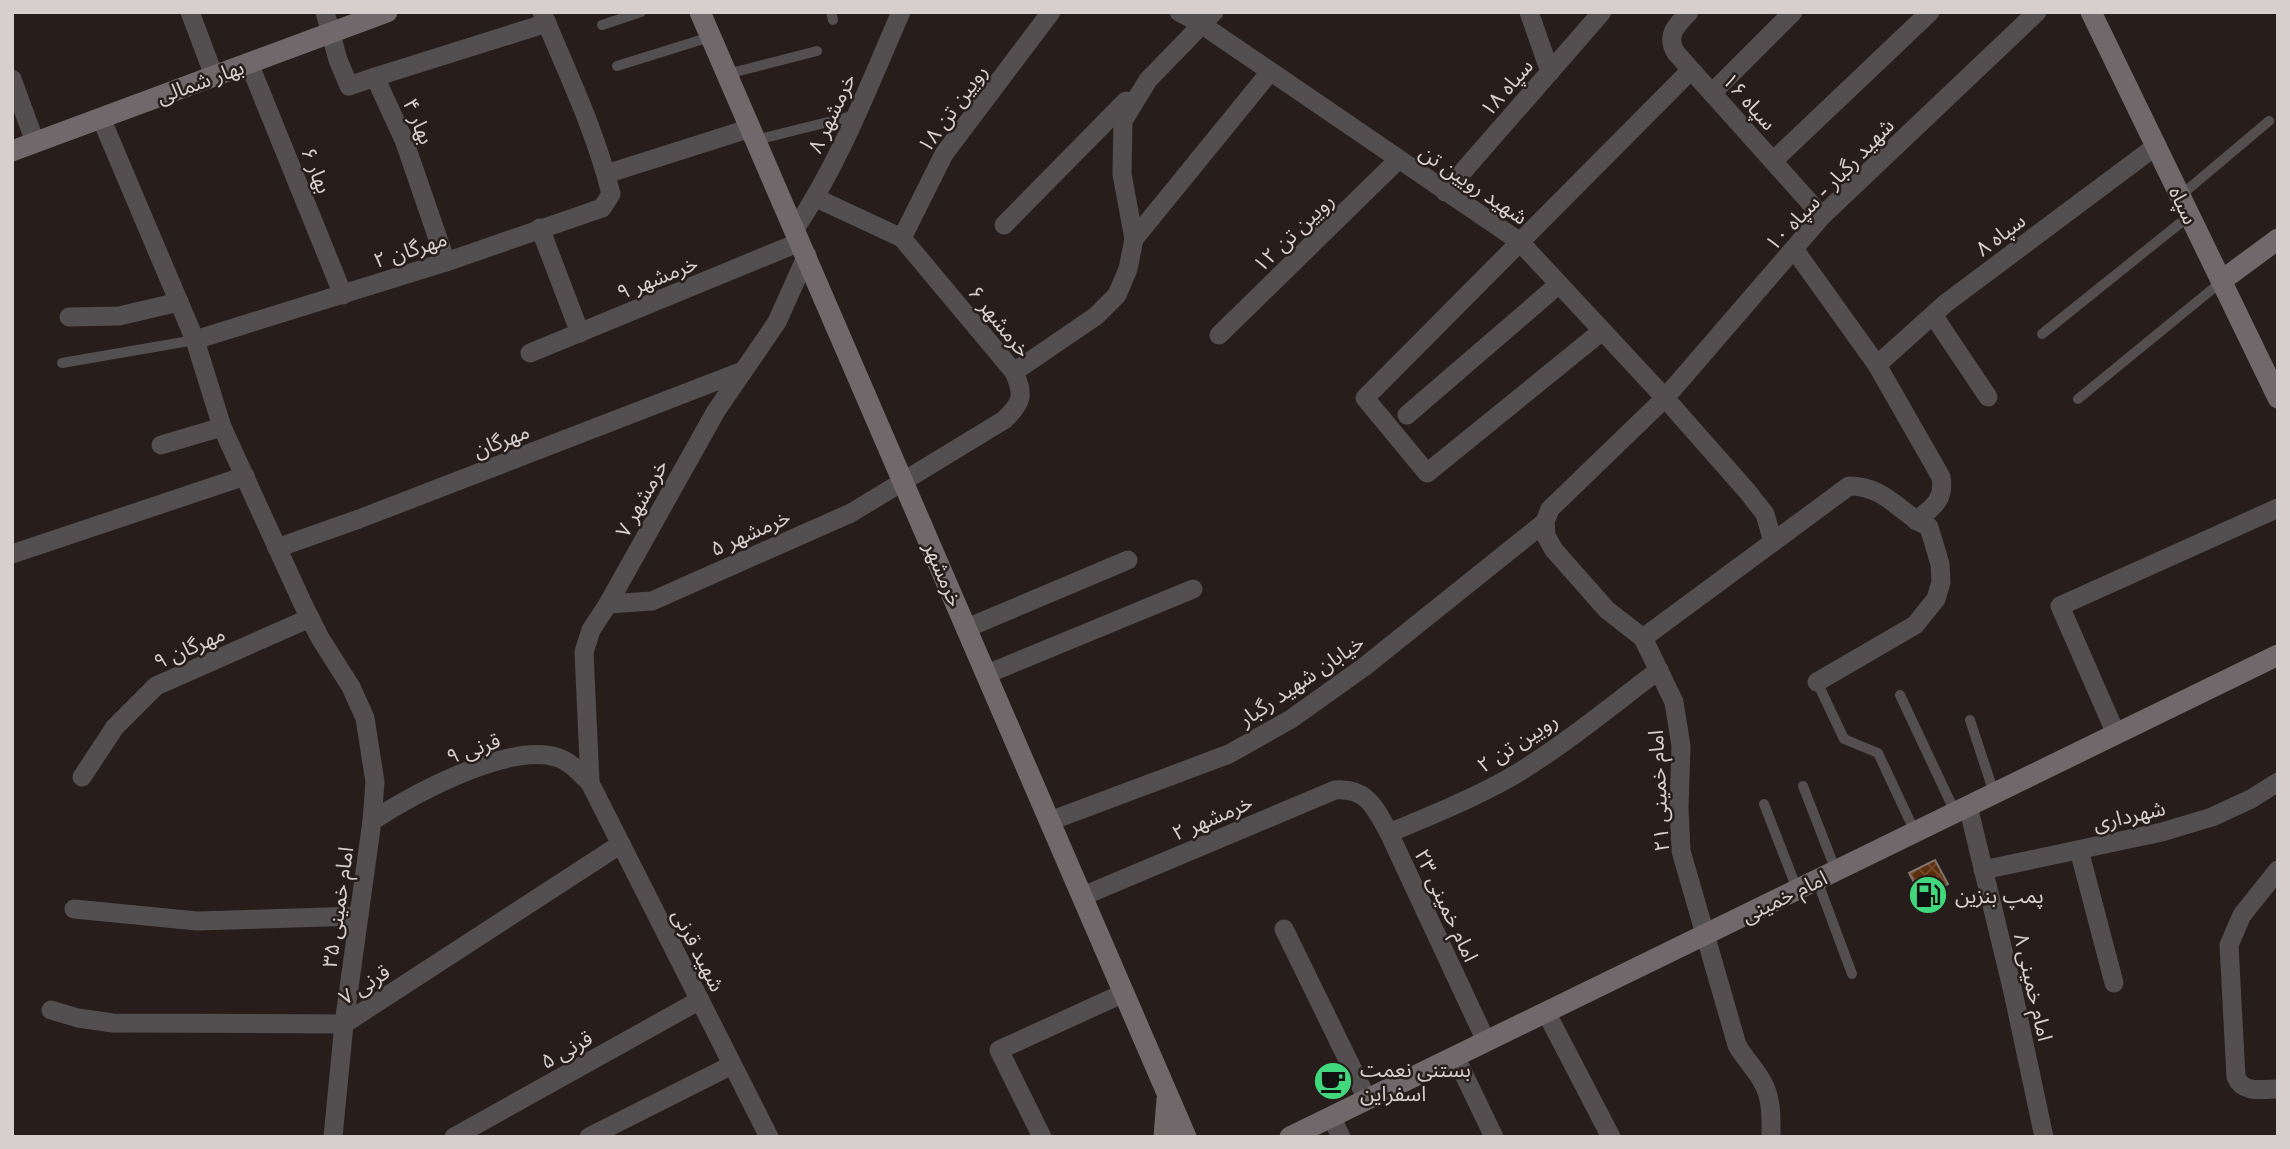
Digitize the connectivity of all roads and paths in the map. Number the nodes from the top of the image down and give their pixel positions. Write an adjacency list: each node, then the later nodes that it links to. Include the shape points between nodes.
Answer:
1 (190, 12): 27 (street)
2 (387, 12): 17 (street, بهار شمالی)
3 (641, 12): 18 (lane)
4 (700, 12): 19 (street, خرمشهر)
5 (901, 12): 32 (street, خرمشهر ۸)
6 (1051, 12): 49 (street, رویین تن ۱۸, via 944,154)
7 (1180, 12): 16 (street, شهید رویین تن)
8 (1529, 12): 25 (street)
9 (1602, 12): 25 (street, سپاه ۱۸)
10 (1689, 12): 23 (street, سپاه ۱۶, via 1674,28 1671,45)
11 (1793, 12): 31 (street)
12 (1930, 12): 40 (street)
13 (2037, 12): 45 (street, شهید رگبار - سپاه ۱۰)
14 (2095, 14): 37 (street, سپاه)
15 (544, 18): 28 (street); 41 (street)
16 (1207, 18): 24 (street, شهید رویین تن); 30 (street)
17 (328, 22): 21 (street, بهار شمالی); 28 (street, via 349,86)
18 (602, 25)
19 (710, 37): 22 (lane); 26 (street, خرمشهر)
20 (817, 51): 26 (lane)
21 (249, 63): 27 (street, بهار شمالی); 58 (street, بهار ۶)
22 (617, 66)
23 (1691, 70): 31 (street, سپاه ۱۶); 52 (street)
24 (1270, 72): 39 (street, شهید رویین تن); 50 (street)
25 (1550, 72): 42 (street, سپاه ۱۸)
26 (727, 74): 35 (street, خرمشهر)
27 (214, 76): 33 (street, بهار شمالی)
28 (375, 77): 55 (street, بهار ۴, via 404,140)
29 (12, 79): 36 (street)
30 (1148, 80): 47 (street); 50 (street, via 1123,121 1122,174)
31 (1712, 93): 40 (street, سپاه ۱۶)
32 (856, 115): 35 (lane); 44 (street, خرمشهر ۸)
33 (101, 118): 36 (street, بهار شمالی); 59 (street)
34 (2269, 121): 43 (lane)
35 (753, 134): 41 (street); 53 (street, خرمشهر)
36 (36, 142): 38 (street, بهار شمالی)
37 (2156, 146): 43 (street, سپاه); 60 (street, سپاه ۸)
38 (12, 151)
39 (1398, 160): 42 (street, شهید رویین تن); 65 (street, رویین تن ۱۲)
40 (1773, 161): 45 (street, سپاه ۱۶)
41 (606, 174): 48 (street, مهرگان ۲, via 611,194 603,208)
42 (1445, 192): 52 (street, شهید رویین تن)
43 (2180, 196): 46 (street, سپاه)
44 (816, 198): 49 (street, خرمشهر ۶); 53 (street, خرمشهر ۸)
45 (1822, 216): 54 (street, شهید رگبار - سپاه ۱۰)
46 (2190, 216): 56 (street, سپاه); 64 (lane)
47 (1004, 225)
48 (540, 228): 55 (street, مهرگان ۲); 63 (street)
49 (902, 238): 71 (street, خرمشهر ۶)
50 (1134, 239): 71 (street, via 1118,295 1096,316)
51 (2278, 239): 56 (street)
52 (1519, 241): 57 (street, شهید رویین تن); 62 (street, via 1365,398 1427,473)
53 (801, 242): 63 (street, خرمشهر ۹); 70 (street, خرمشهر ۷, via 777,322); 80 (street, خرمشهر)
54 (1794, 249): 69 (street); 73 (street, شهید رگبار - سپاه ۱۰)
55 (446, 262): 58 (street, مهرگان ۲)
56 (2221, 281): 74 (street, سپاه); 75 (lane)
57 (1559, 284): 62 (street, شهید رویین تن); 76 (street)
58 (344, 295): 66 (street, مهرگان ۲)
59 (179, 302): 61 (street, via 119,316); 66 (street)
60 (1933, 315): 69 (street, سپاه ۸); 72 (street)
61 (69, 317)
62 (1602, 331): 73 (street, شهید رویین تن)
63 (580, 333): 67 (street, خرمشهر ۹)
64 (2042, 334)
65 (1219, 335)
66 (195, 340): 68 (lane); 77 (street)
67 (530, 354)
68 (62, 363)
69 (1877, 365): 82 (street, via 1941,477 1943,490 1935,505)
70 (740, 372): 85 (street, مهرگان); 89 (street, خرمشهر ۷)
71 (1014, 372): 80 (street, خرمشهر ۶, via 1021,387 1015,410)
72 (1988, 397)
73 (1665, 398): 83 (street, شهید رگبار - سپاه ۱۰, via 1550,509); 84 (street, شهید رویین تن, via 1765,514)
74 (2278, 398)
75 (2078, 399)
76 (1408, 415)
77 (222, 427): 78 (street); 79 (street)
78 (162, 445)
79 (245, 476): 85 (street); 86 (street)
80 (904, 482): 89 (street, خرمشهر ۵, via 851,513 652,601); 91 (street, خرمشهر)
81 (2278, 508): 99 (street, via 2060,606)
82 (1916, 521): 84 (street, via 1882,493 1849,486); 96 (street, via 1929,527 1940,564 1936,599 1915,625)
83 (1545, 522): 92 (street, امام خمینی ۲۱, via 1554,550 1607,610); 109 (street, خیابان شهید رگبار, via 1364,667 1291,719 1229,754)
84 (1773, 542): 92 (street)
85 (278, 548): 90 (street)
86 (12, 554)
87 (1128, 560): 91 (street)
88 (1193, 589): 95 (street)
89 (608, 604): 102 (street, خرمشهر ۷, via 591,630 584,652)
90 (310, 618): 100 (street, مهرگان ۹, via 156,686 115,727); 108 (street, امام خمینی ۳۵, via 365,718 375,782)
91 (967, 628): 95 (street, خرمشهر)
92 (1643, 638): 94 (street, امام خمینی ۲۱)
93 (2278, 655): 99 (street, امام خمینی)
94 (1659, 670): 111 (street, رویین تن ۲, via 1511,776); 122 (street, امام خمینی ۲۱, via 1674,702 1681,746 1681,851)
95 (987, 674): 109 (street, خرمشهر)
96 (1817, 682): 110 (lane, via 1844,739 1878,753)
97 (1900, 695): 107 (lane)
98 (1970, 720): 105 (lane)
99 (2116, 734): 105 (street, امام خمینی)
100 (82, 777)
101 (2278, 782): 113 (street, شهرداری, via 2212,817)
102 (590, 783): 108 (street, قرنی ۹, via 559,757 534,753 455,777 407,798); 112 (street, شهید قرنی)
103 (1803, 786): 116 (lane)
104 (1361, 793): 111 (street, امام خمینی ۲۳); 118 (street, خرمشهر ۲, via 1335,790)
105 (1994, 793): 107 (street, امام خمینی)
106 (1764, 804): 117 (lane)
107 (1961, 809): 110 (street, امام خمینی); 114 (street, امام خمینی ۸)
108 (372, 821): 120 (street, امام خمینی ۳۵)
109 (1050, 821): 118 (street, خرمشهر)
110 (1915, 832): 116 (street, امام خمینی)
111 (1389, 833): 130 (street, امام خمینی ۲۳)
112 (621, 844): 126 (street, شهید قرنی); 129 (street, قرنی ۷)
113 (2079, 850): 114 (street, شهرداری); 124 (street)
114 (1983, 870): 149 (street, امام خمینی ۸)
115 (2278, 870): 133 (street, via 2242,915 2229,945 2236,1077 2246,1088)
116 (1826, 875): 117 (street, امام خمینی); 123 (lane)
117 (1797, 889): 122 (street, امام خمینی)
118 (1083, 896): 125 (street, خرمشهر)
119 (74, 909): 120 (street, via 197,921)
120 (359, 916): 129 (street, امام خمینی ۳۵)
121 (1284, 929): 135 (street)
122 (1707, 934): 128 (street, امام خمینی); 148 (street, امام خمینی ۲۱, via 1737,1045 1765,1086)
123 (1852, 974)
124 (2114, 983)
125 (1124, 993): 134 (street, خرمشهر); 141 (street, via 999,1050)
126 (700, 1000): 132 (street, شهید قرنی); 138 (street, قرنی ۵)
127 (51, 1010): 129 (street, قرنی ۷, via 113,1023)
128 (1546, 1012): 130 (street, امام خمینی); 147 (street)
129 (344, 1024): 137 (street, امام خمینی ۳۵)
130 (1486, 1041): 131 (street, امام خمینی)
131 (1455, 1056): 135 (street, امام خمینی); 146 (street)
132 (732, 1065): 139 (street); 140 (street, شهید قرنی)
133 (2278, 1089)
134 (1168, 1094): 142 (street); 143 (street, خرمشهر)
135 (1367, 1099): 136 (street, امام خمینی)
136 (1331, 1116): 144 (street, امام خمینی); 145 (street)
137 (332, 1137)
138 (454, 1137)
139 (589, 1137)
140 (768, 1137)
141 (1042, 1137)
142 (1164, 1137)
143 (1186, 1137)
144 (1290, 1137)
145 (1341, 1137)
146 (1494, 1137)
147 (1611, 1137)
148 (1771, 1137)
149 (2044, 1137)

